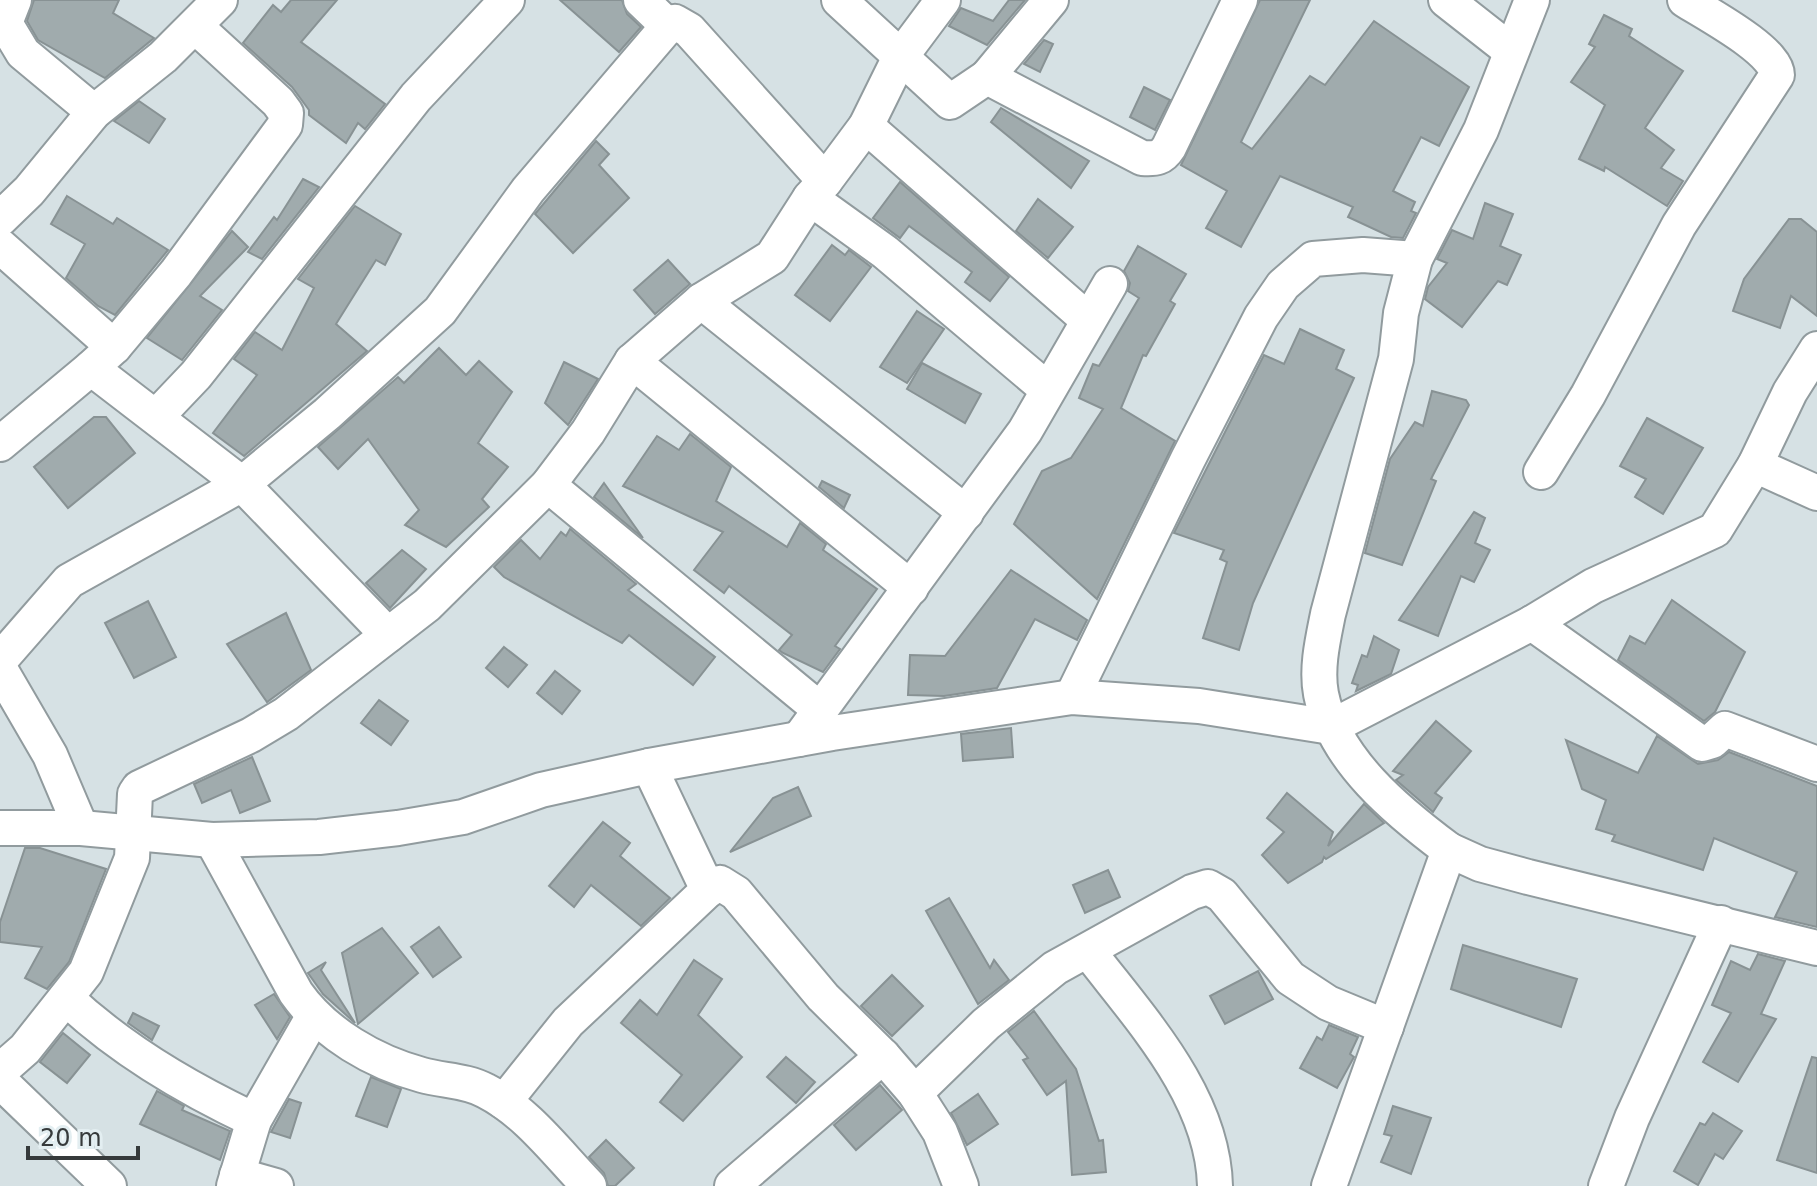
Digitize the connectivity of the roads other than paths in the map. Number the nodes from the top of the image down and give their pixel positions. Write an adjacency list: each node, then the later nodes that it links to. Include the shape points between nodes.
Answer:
1 (14, 0): 17 (street, via 5,23 23,53)
2 (220, 0): 12 (street)
3 (507, 0): 30 (street, via 416,97 196,375)
4 (641, 0): 13 (street)
5 (839, 0): 15 (street)
6 (943, 0): 15 (street)
7 (1051, 0): 16 (street)
8 (1240, 0): 16 (street, via 1163,156 1142,158)
9 (1446, 0): 14 (street)
10 (1532, 0): 14 (street)
11 (1685, 0): 33 (street, via 1765,53 1777,66 1777,75 1679,225)
12 (195, 26): 17 (street); 27 (street, via 278,102 286,113 285,125 176,273)
13 (668, 26): 19 (street, via 684,26); 34 (street, via 528,190 440,311)
14 (1511, 51): 22 (street, via 1481,130)
15 (899, 59): 16 (street, via 950,102); 18 (street)
16 (987, 77)
17 (94, 112): 20 (street)
18 (866, 126): 19 (street); 25 (street)
19 (818, 189): 24 (street, via 772,257); 29 (street)
20 (0, 219)
21 (0, 246): 27 (street)
22 (1415, 259): 43 (street, via 1313,259 1283,285 1188,459); 45 (street, via 1396,359 1328,614 1321,693)
23 (1110, 284): 25 (street)
24 (701, 301): 28 (street); 37 (street)
25 (1087, 319): 29 (street)
26 (1817, 349): 32 (street)
27 (103, 358): 30 (street); 31 (street)
28 (632, 361): 35 (street); 38 (street)
29 (1047, 389): 37 (street, via 1025,431)
30 (157, 416): 34 (street)
31 (0, 444)
32 (1755, 465): 36 (street); 39 (street, via 1715,530 1593,586)
33 (1541, 472)
34 (242, 484): 40 (street); 41 (street, via 81,572)
35 (548, 485): 40 (street, via 436,597); 44 (street)
36 (1817, 493)
37 (966, 513): 38 (street)
38 (911, 588): 44 (street)
39 (1532, 623): 45 (street); 47 (street, via 1702,744 1725,729)
40 (388, 635): 51 (street, via 286,714 139,788)
41 (0, 660)
42 (0, 669): 50 (street, via 50,755)
43 (1072, 697): 45 (street, via 1199,706); 46 (street)
44 (818, 708): 46 (street)
45 (1331, 727): 53 (street, via 1349,757 1416,826)
46 (799, 739): 48 (street)
47 (1817, 764)
48 (649, 766): 52 (street, via 541,790 463,817 319,837); 54 (street)
49 (0, 828): 50 (street)
50 (81, 828): 51 (street)
51 (133, 834): 52 (street); 58 (street, via 132,858 116,904 86,972)
52 (212, 840): 59 (street)
53 (1449, 850): 55 (street, via 1480,864); 60 (street)
54 (708, 890): 61 (street, via 720,883 736,893 823,997); 65 (street, via 568,1022)
55 (1721, 923): 56 (street); 75 (street)
56 (1817, 948)
57 (1089, 952): 60 (street, via 1192,892 1213,888 1290,978 1328,1003); 64 (street, via 1024,991); 73 (street, via 1184,1084 1201,1120)
58 (66, 998): 62 (street); 66 (street, via 92,1023 184,1083)
59 (313, 1017): 65 (street, via 349,1043 388,1061 420,1074 473,1084); 66 (street)
60 (1386, 1027): 74 (street)
61 (883, 1056): 64 (street); 71 (street)
62 (0, 1071)
63 (0, 1081): 68 (street)
64 (915, 1093): 72 (street, via 940,1132)
65 (504, 1102): 70 (street)
66 (254, 1120): 67 (street)
67 (236, 1180): 69 (street)
68 (109, 1186)
69 (276, 1186)
70 (589, 1186)
71 (732, 1186)
72 (961, 1186)
73 (1215, 1186)
74 (1329, 1186)
75 (1606, 1186)

